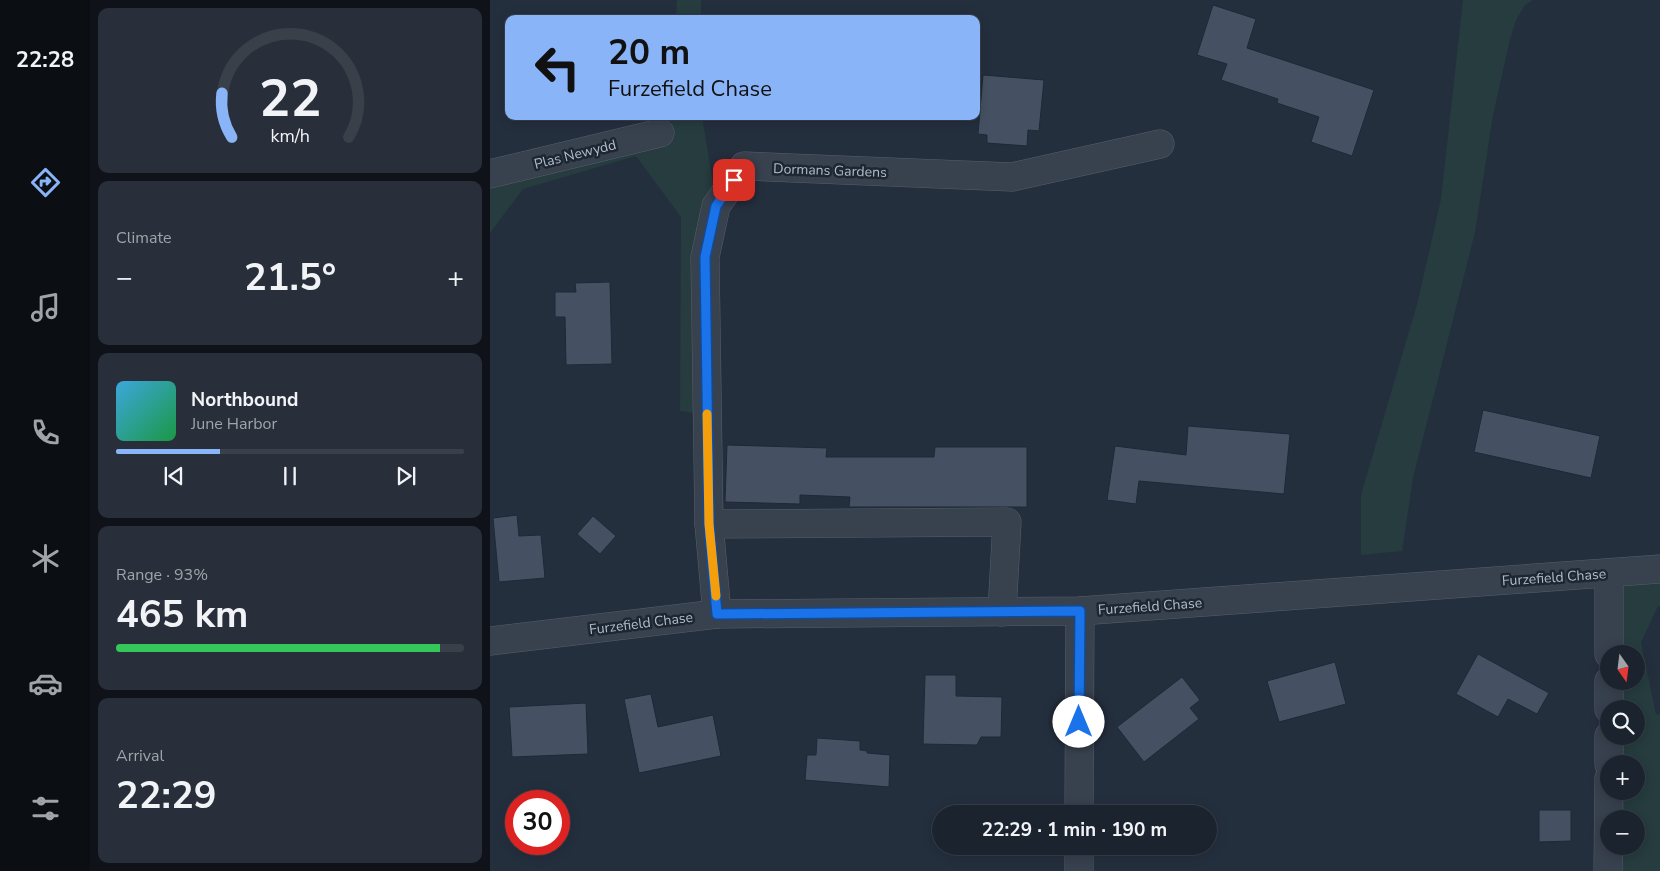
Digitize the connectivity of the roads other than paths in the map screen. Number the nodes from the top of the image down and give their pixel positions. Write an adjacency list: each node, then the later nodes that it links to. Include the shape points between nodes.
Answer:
1 (660, 133): 3 (street, Plas Newydd)
2 (1160, 144): 4 (street, Dormans Gardens, via 1012,177 744,166 716,206 705,257)
3 (490, 174)
4 (709, 524): 8 (street, via 1007,522); 9 (street, Dormans Gardens)
5 (1660, 569): 6 (street, Furzefield Chase)
6 (1610, 573): 7 (street, Furzefield Chase); 11 (street)
7 (1080, 611): 8 (street, Furzefield Chase); 13 (street)
8 (1002, 612): 9 (street, Furzefield Chase)
9 (717, 614): 10 (street, Furzefield Chase)
10 (490, 641)
11 (1609, 645)
12 (1609, 800): 16 (street)
13 (1079, 805)
14 (1079, 855): 15 (street)
15 (1079, 871)
16 (1608, 871)

